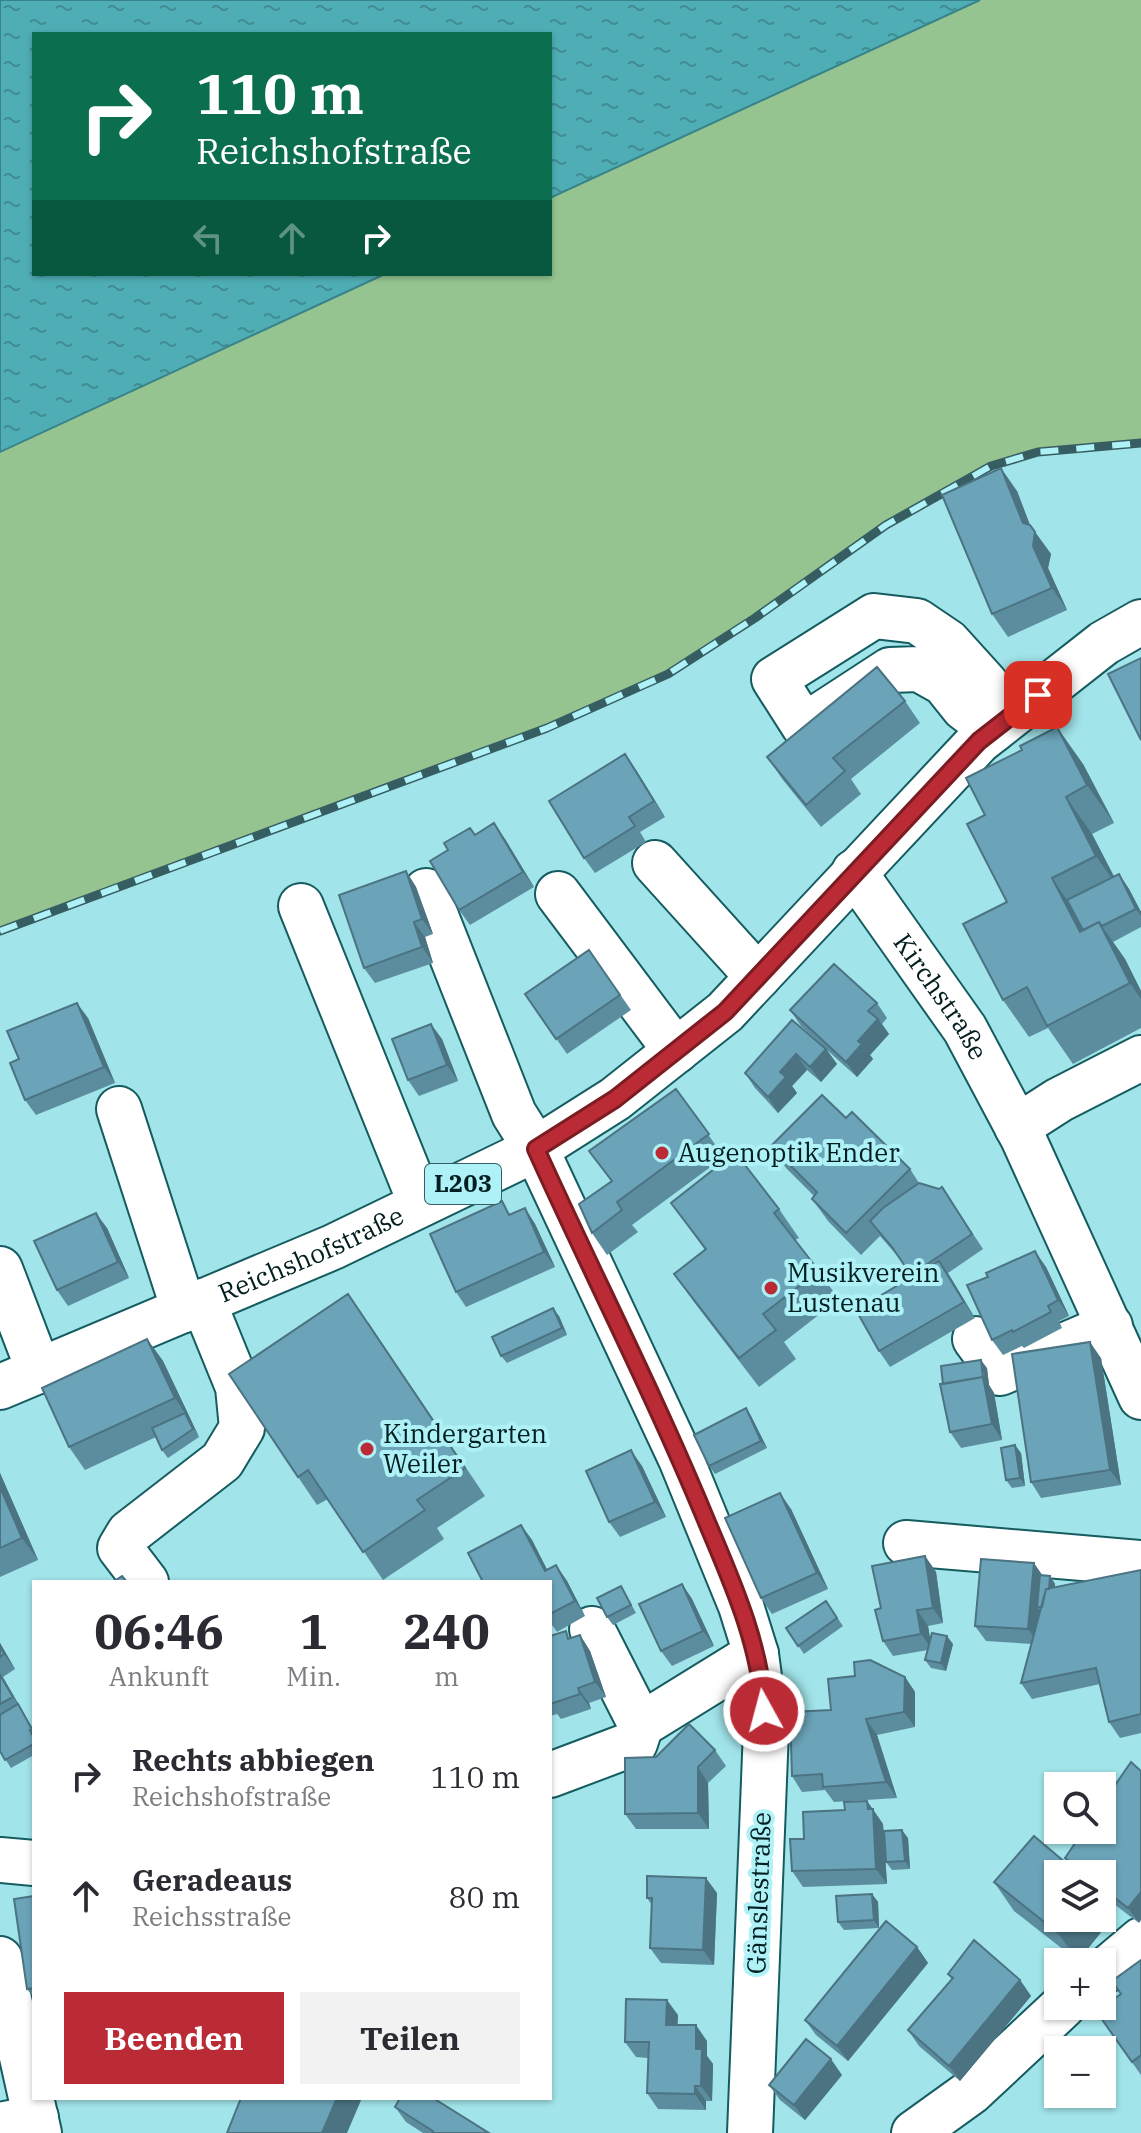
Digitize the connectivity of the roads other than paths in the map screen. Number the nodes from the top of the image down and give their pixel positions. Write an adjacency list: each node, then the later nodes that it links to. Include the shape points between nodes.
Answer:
1 (1141, 622): 2 (street, L203, via 1104,643)
2 (993, 730): 2 (street, via 986,684 948,642 917,621 874,616 774,679 804,726 890,670 919,669 944,683 964,708); 4 (street, L203)
3 (655, 863): 8 (street)
4 (854, 872): 8 (street, Reichshofstraße / L203); 12 (street, Kirchstraße, via 965,1029)
5 (426, 891): 13 (street, Gänslestraße, via 514,1114)
6 (558, 894): 9 (street)
7 (301, 906): 14 (street)
8 (758, 977): 9 (street, Reichshofstraße / L203)
9 (676, 1051): 13 (street, Reichshofstraße / L203, via 615,1099)
10 (1141, 1058): 12 (street)
11 (119, 1109): 16 (street)
12 (1017, 1127): 17 (street, Kirchstraße)
13 (536, 1149): 14 (street, Reichshofstraße / L203); 25 (street, Gänslestraße, via 681,1459)
14 (421, 1204): 16 (street, Reichshofstraße / L203)
15 (0, 1269): 19 (street)
16 (194, 1306): 19 (street, Reichshofstraße / L203); 23 (street, via 238,1387 242,1428 222,1461 129,1533 120,1548)
17 (1110, 1326): 18 (street, via 1000,1373); 20 (street, Kirchstraße)
18 (975, 1339)
19 (20, 1379)
20 (1141, 1397)
21 (906, 1543): 22 (street)
22 (1141, 1563)
23 (144, 1580)
24 (592, 1629): 26 (street)
25 (756, 1654): 26 (street); 35 (street, Gänslestraße, via 766,1730)
26 (641, 1725): 27 (street, via 635,1743)
27 (552, 1774)
28 (0, 1860): 29 (street)
29 (32, 1863)
30 (1141, 1940): 32 (street)
31 (0, 1959): 34 (street)
32 (1116, 1961)
33 (1048, 2020): 36 (street, via 971,2092)
34 (37, 2127)
35 (750, 2133)
36 (914, 2133)

